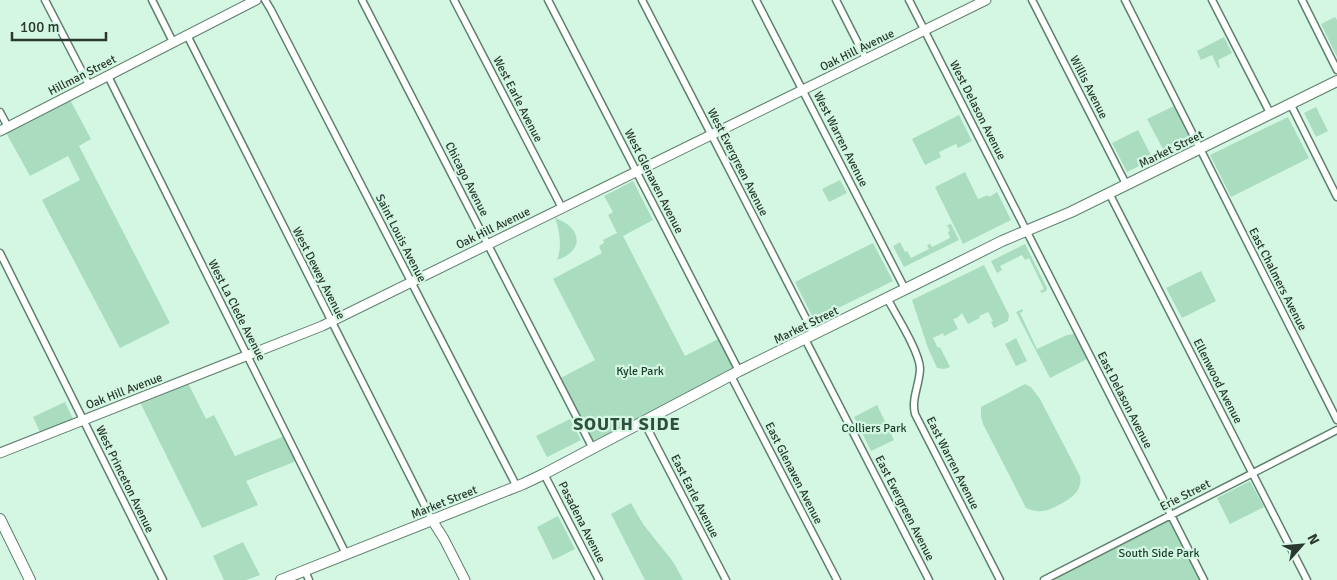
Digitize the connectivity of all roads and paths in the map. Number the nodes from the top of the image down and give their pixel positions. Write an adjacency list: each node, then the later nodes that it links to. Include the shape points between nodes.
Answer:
1 (45, 0): 24 (street)
2 (152, 0): 19 (street)
3 (256, 0): 18 (street, Hillman Street)
4 (264, 0): 40 (street, Saint Louis Avenue)
5 (362, 0): 38 (street, Chicago Avenue)
6 (454, 0): 36 (street, West Earle Avenue)
7 (548, 0): 32 (street, West Glenaven Avenue)
8 (642, 0): 30 (street, West Evergreen Avenue)
9 (756, 0): 25 (street, West Warren Avenue)
10 (836, 0): 20 (street)
11 (909, 0): 17 (street, West Delason Avenue)
12 (986, 0): 17 (street, Oak Hill Avenue)
13 (1032, 0): 33 (street, Willis Avenue)
14 (1125, 0): 31 (street, East Chalmers Avenue)
15 (1212, 0): 28 (street)
16 (1302, 0): 21 (street)
17 (925, 30): 20 (street, Oak Hill Avenue); 37 (street, West Delason Avenue)
18 (186, 35): 19 (street, Hillman Street); 43 (street, West Dewey Avenue)
19 (173, 42): 22 (street, Hillman Street)
20 (866, 59): 25 (street, Oak Hill Avenue)
21 (1337, 70)
22 (108, 76): 24 (street, Hillman Street); 45 (street, West La Clede Avenue)
23 (1337, 80): 26 (main road, Market Street)
24 (89, 85): 29 (street, Hillman Street)
25 (803, 90): 30 (street, Oak Hill Avenue); 41 (street, West Warren Avenue)
26 (1290, 103): 28 (main road, Market Street); 35 (street)
27 (0, 112): 29 (street)
28 (1270, 113): 31 (main road, Market Street)
29 (4, 129)
30 (712, 135): 32 (street, Oak Hill Avenue); 44 (street, West Evergreen Avenue)
31 (1200, 148): 33 (main road, Market Street); 48 (street, East Chalmers Avenue)
32 (637, 172): 36 (street, Oak Hill Avenue); 46 (street, West Glenaven Avenue)
33 (1126, 184): 34 (main road, Market Street)
34 (1109, 193): 37 (main road, Market Street); 53 (street, Ellenwood Avenue)
35 (1337, 196)
36 (562, 208): 38 (street, Oak Hill Avenue)
37 (1026, 231): 41 (main road, Market Street); 56 (street, East Delason Avenue)
38 (488, 245): 40 (street, Oak Hill Avenue); 51 (street, Chicago Avenue)
39 (0, 253): 47 (street, West Princeton Avenue)
40 (411, 282): 43 (street, Oak Hill Avenue); 55 (street, Saint Louis Avenue)
41 (905, 289): 42 (main road, Market Street)
42 (887, 298): 44 (main road, Market Street); 69 (street, East Warren Avenue, via 919,364 913,404 915,414)
43 (332, 321): 45 (street, Oak Hill Avenue); 58 (street, West Dewey Avenue)
44 (810, 336): 46 (main road, Market Street); 68 (street, East Evergreen Avenue)
45 (247, 355): 47 (street, Oak Hill Avenue); 59 (street, West La Clede Avenue)
46 (735, 374): 49 (main road, Market Street); 67 (street, East Glenaven Avenue)
47 (83, 420): 52 (street, Oak Hill Avenue); 62 (street, West Princeton Avenue)
48 (1337, 420)
49 (644, 422): 51 (main road, Market Street); 66 (street, East Earle Avenue)
50 (1337, 430): 53 (street, Erie Street)
51 (593, 449): 54 (main road, Market Street)
52 (0, 452)
53 (1252, 473): 56 (street, Erie Street); 72 (street, Ellenwood Avenue)
54 (544, 474): 55 (main road, Market Street); 65 (street, Pasadena Avenue)
55 (516, 487): 58 (main road, Market Street)
56 (1171, 515): 70 (street, Erie Street); 71 (street, East Delason Avenue)
57 (0, 520): 61 (main road)
58 (432, 520): 59 (main road, Market Street); 64 (street)
59 (346, 554): 60 (main road, Market Street)
60 (307, 575): 63 (main road, Market Street)
61 (30, 580)
62 (163, 580)
63 (282, 580)
64 (465, 580)
65 (599, 580)
66 (726, 580)
67 (837, 580)
68 (929, 580)
69 (1000, 580)
70 (1044, 580)
71 (1204, 580)
72 (1307, 580)

